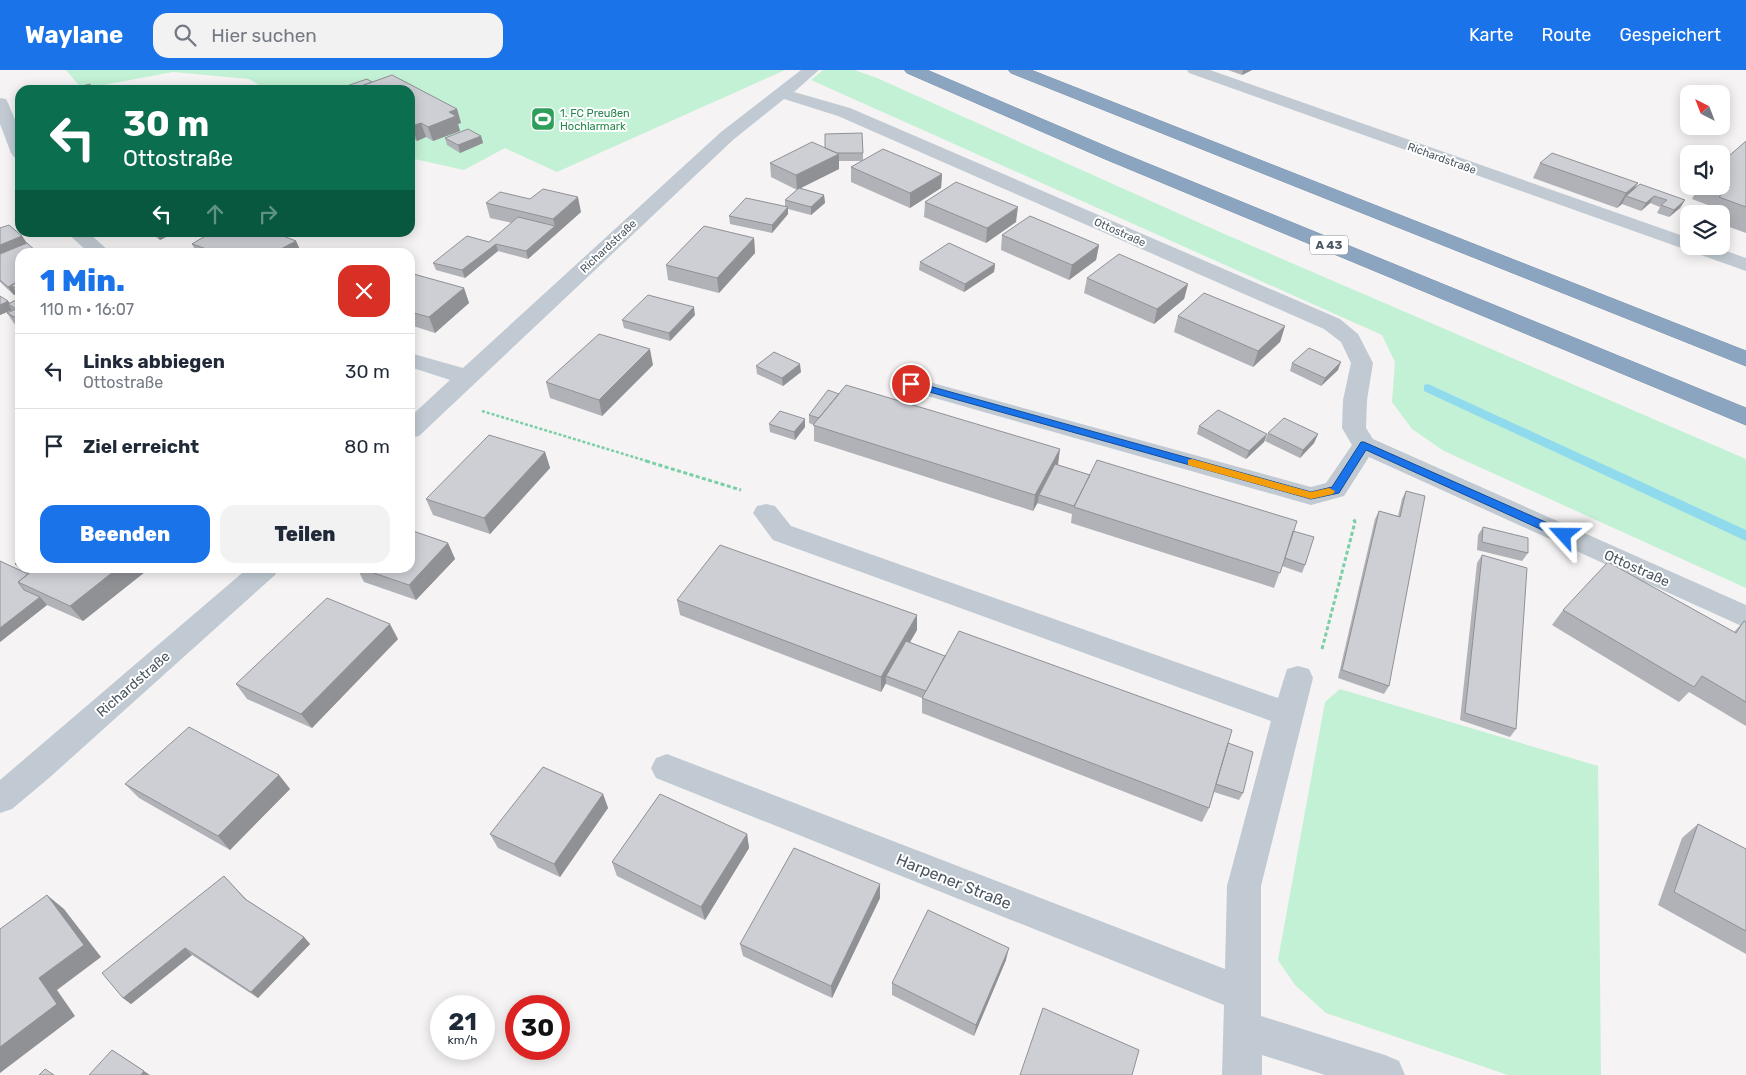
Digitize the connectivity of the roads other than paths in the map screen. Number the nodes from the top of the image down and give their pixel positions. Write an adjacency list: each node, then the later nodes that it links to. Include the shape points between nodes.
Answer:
1 (811, 70): 5 (street, Richardstraße)
2 (913, 70): 17 (highway, A 43, via 1120,159)
3 (1016, 70): 13 (highway)
4 (1195, 70): 9 (street, Richardstraße)
5 (781, 94): 15 (street, Richardstraße, via 727,136); 19 (street, Ottostraße, via 844,112 1332,324 1350,339 1362,363 1354,428)
6 (0, 103): 7 (street)
7 (15, 140)
8 (81, 237): 10 (street)
9 (1680, 242)
10 (95, 248)
11 (1715, 255): 12 (street, Richardstraße)
12 (1746, 266)
13 (1746, 359)
14 (415, 361): 15 (street)
15 (466, 376): 18 (street, Richardstraße)
16 (911, 384): 19 (street, via 1311,496 1335,490)
17 (1746, 417)
18 (415, 425)
19 (1364, 445): 22 (street, Ottostraße)
20 (766, 513): 24 (street, via 782,533)
21 (259, 573): 26 (street, Richardstraße)
22 (1746, 617)
23 (1298, 678): 24 (street)
24 (1288, 714): 27 (street, via 1244,886)
25 (667, 768): 27 (street, Harpener Straße)
26 (0, 799)
27 (1242, 1012): 28 (street); 29 (street, Harpener Straße)
28 (1242, 1075)
29 (1385, 1075)

